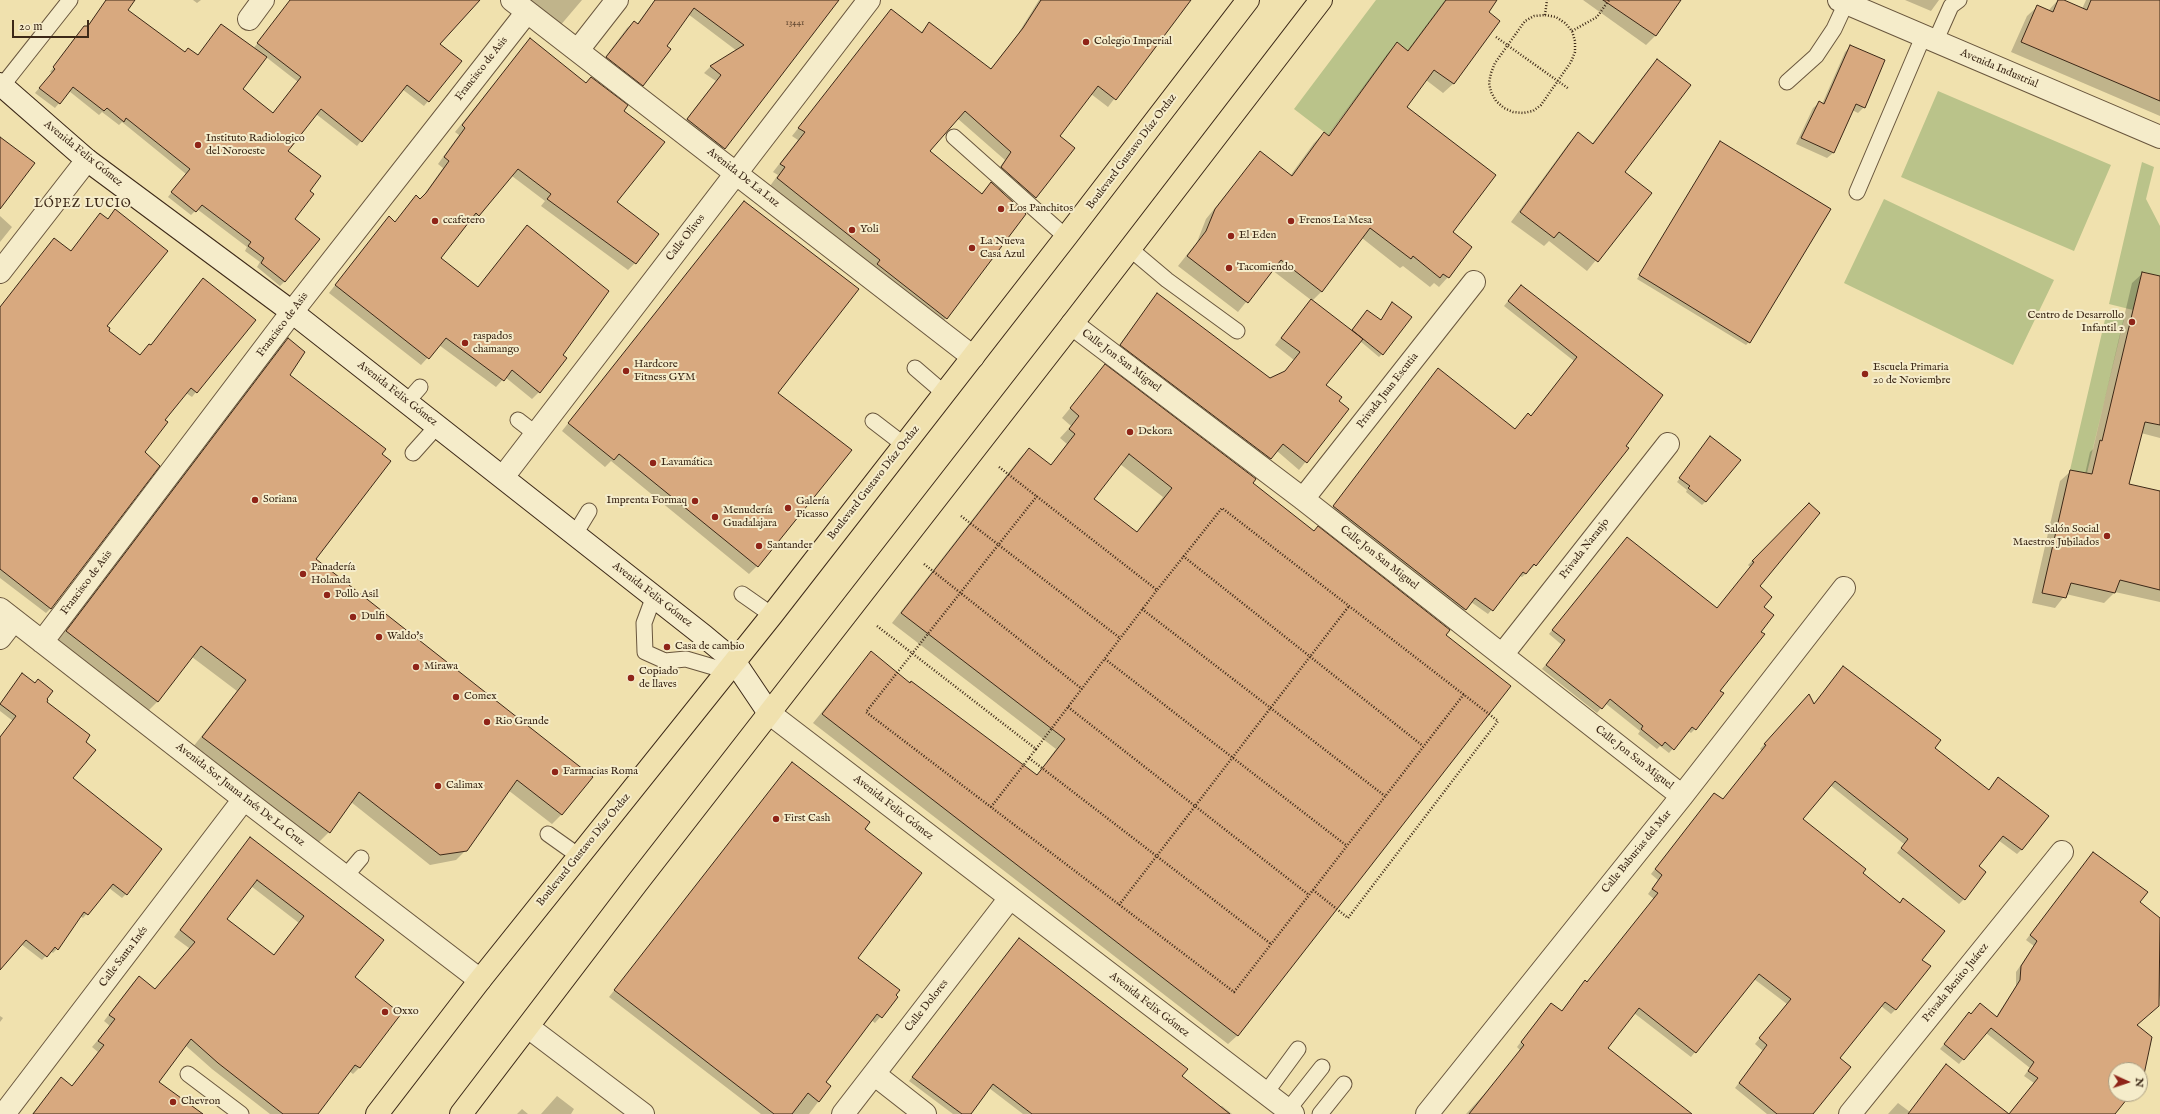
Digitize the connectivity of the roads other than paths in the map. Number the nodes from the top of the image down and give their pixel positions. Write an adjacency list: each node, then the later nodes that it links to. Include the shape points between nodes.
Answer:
1 (70, 0): 14 (lane)
2 (264, 0): 10 (street)
3 (617, 0): 12 (street)
4 (870, 0): 18 (street, Calle Olivos)
5 (1248, 0): 20 (main road, Boulevard Gustavo Díaz Ordaz)
6 (1320, 0): 21 (main road)
7 (1959, 0): 11 (lane, via 1951,6)
8 (1842, 2): 11 (street, Avenida Industrial); 13 (lane, via 1834,29 1816,56)
9 (520, 6): 12 (street, Avenida De La Luz); 24 (street, Francisco de Asis)
10 (249, 19)
11 (1929, 40): 16 (street, Avenida Industrial); 19 (lane)
12 (578, 50): 18 (street, Avenida De La Luz)
13 (1787, 82)
14 (1, 85): 17 (street, Avenida Felix Gómez)
15 (954, 137): 20 (lane)
16 (2160, 137)
17 (87, 160): 22 (street); 24 (street, Avenida Felix Gómez)
18 (736, 173): 27 (street, Avenida De La Luz); 33 (street, Calle Olivos)
19 (1857, 192)
20 (1066, 237): 27 (main road, Boulevard Gustavo Díaz Ordaz)
21 (1129, 248): 25 (main road); 26 (lane)
22 (0, 272)
23 (1474, 282): 38 (street, Privada Juan Escutia)
24 (292, 312): 32 (street, Avenida Felix Gómez, via 413,394); 47 (street, Francisco de Asis)
25 (1072, 324): 38 (street, Calle Jon San Miguel); 50 (main road)
26 (1237, 331)
27 (973, 357): 29 (main road, Boulevard Gustavo Díaz Ordaz)
28 (915, 368): 29 (lane)
29 (944, 393): 34 (main road, Boulevard Gustavo Díaz Ordaz)
30 (518, 420): 33 (lane)
31 (874, 421): 34 (lane)
32 (438, 425): 36 (lane); 37 (street, Avenida Felix Gómez)
33 (536, 434): 37 (street, Calle Olivos)
34 (904, 444): 45 (main road, Boulevard Gustavo Díaz Ordaz)
35 (1668, 444): 48 (street, Privada Naranjo)
36 (413, 452)
37 (503, 477): 40 (street, Avenida Felix Gómez)
38 (1303, 499): 48 (street, Calle Jon San Miguel)
39 (589, 511): 40 (lane)
40 (575, 534): 43 (street, Avenida Felix Gómez)
41 (1844, 588): 51 (street, Calle Baburias del Mar)
42 (742, 594): 45 (lane)
43 (654, 596): 49 (street, Avenida Felix Gómez); 49 (lane, via 644,623 645,652 665,661 686,659)
44 (7, 615): 46 (street); 47 (street, Avenida Sor Juana Inés De La Cruz)
45 (772, 615): 49 (main road, Boulevard Gustavo Díaz Ordaz)
46 (0, 638)
47 (42, 642): 52 (street, Avenida Sor Juana Inés De La Cruz)
48 (1502, 655): 51 (street, Calle Jon San Miguel)
49 (730, 666): 50 (street, Avenida Felix Gómez); 55 (main road, Boulevard Gustavo Díaz Ordaz)
50 (769, 713): 58 (street, Avenida Felix Gómez); 60 (main road)
51 (1682, 796): 76 (street, Calle Baburias del Mar)
52 (244, 799): 57 (street, Avenida Sor Juana Inés De La Cruz); 68 (street, Calle Santa Inés)
53 (548, 834): 55 (lane)
54 (2062, 852): 77 (street, Privada Benito Juárez)
55 (579, 856): 59 (main road, Boulevard Gustavo Díaz Ordaz)
56 (361, 858): 57 (lane)
57 (345, 877): 59 (street, Avenida Sor Juana Inés De La Cruz)
58 (1010, 898): 64 (street, Calle Dolores); 66 (street, Avenida Felix Gómez)
59 (480, 980): 70 (main road, Boulevard Gustavo Díaz Ordaz)
60 (528, 1027): 71 (main road); 72 (street)
61 (1298, 1049): 66 (lane)
62 (1322, 1067): 67 (lane)
63 (188, 1074): 69 (lane)
64 (874, 1074): 73 (street, Calle Dolores); 74 (street)
65 (1344, 1084): 75 (lane)
66 (1265, 1094): 67 (street, Avenida Felix Gómez)
67 (1290, 1112)
68 (8, 1113)
69 (241, 1114)
70 (377, 1114)
71 (461, 1114)
72 (643, 1114)
73 (843, 1114)
74 (926, 1114)
75 (1320, 1114)
76 (1427, 1114)
77 (1850, 1114)

